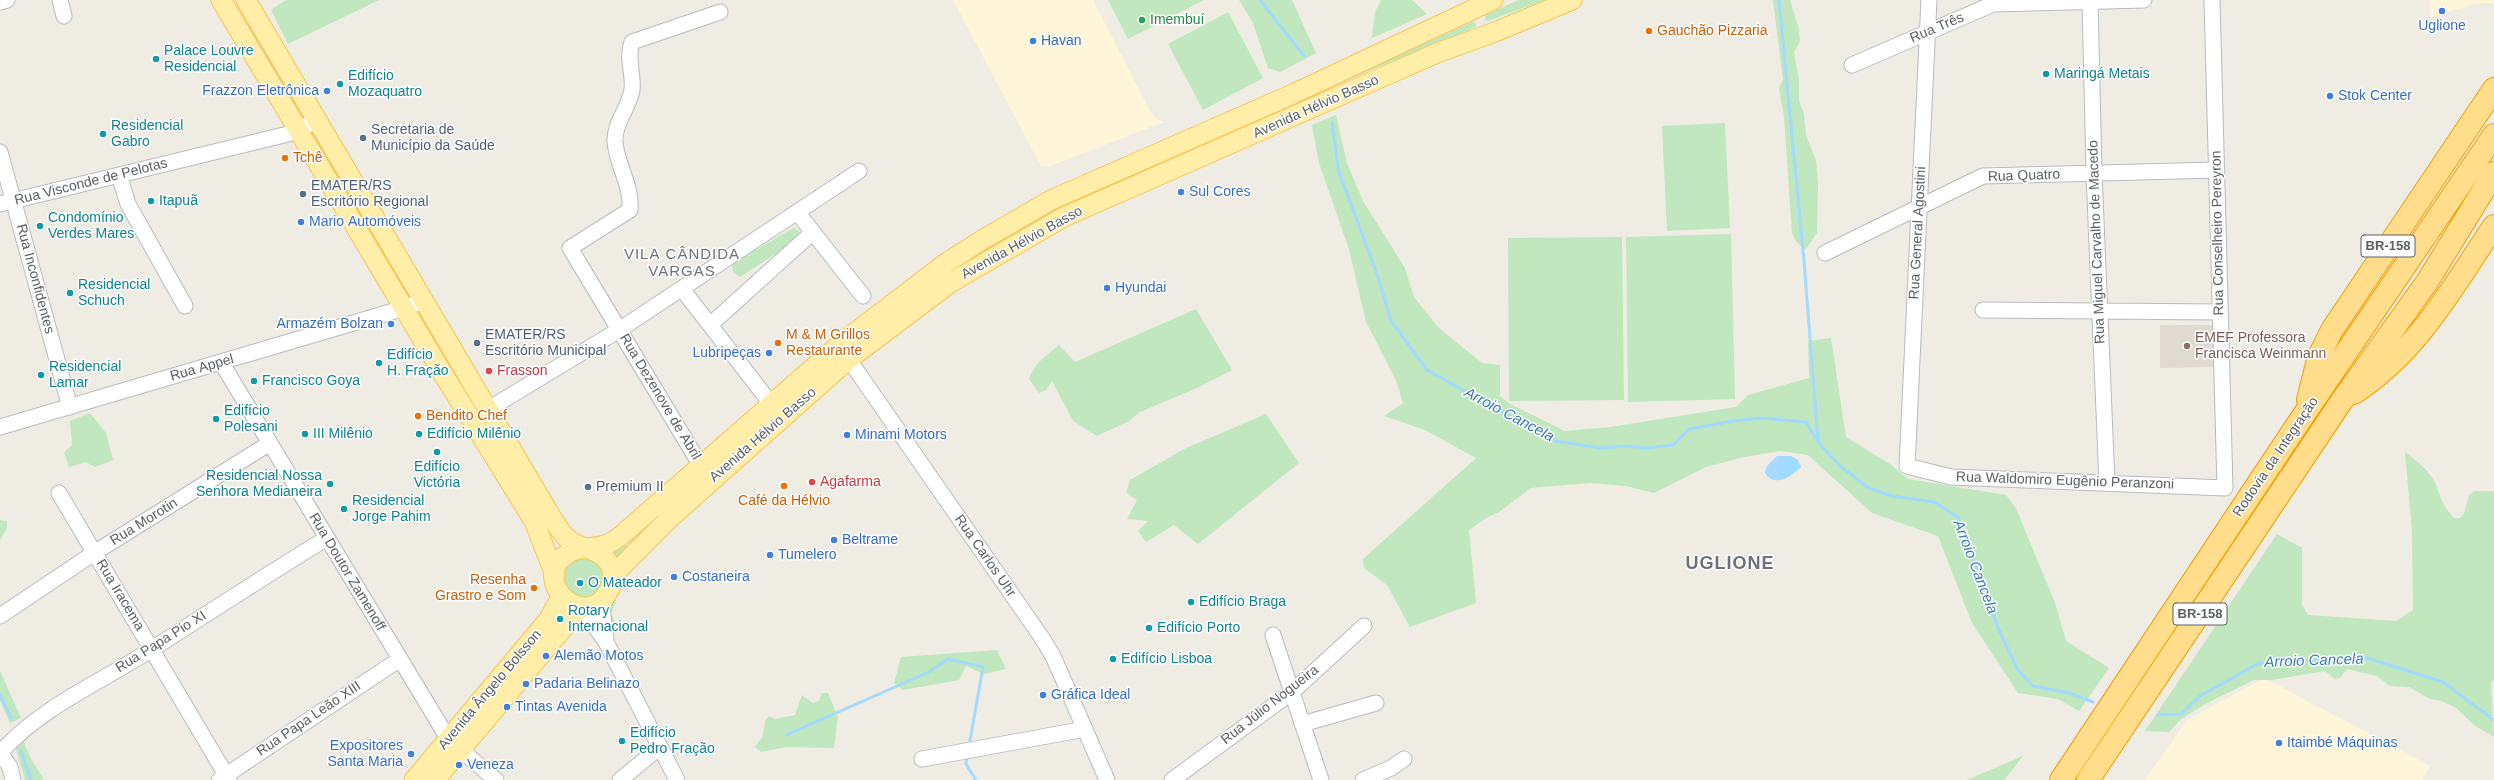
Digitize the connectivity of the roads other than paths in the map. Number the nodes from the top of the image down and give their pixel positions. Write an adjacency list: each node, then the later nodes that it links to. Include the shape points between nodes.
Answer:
1 (7, 0): 10 (street)
2 (60, 0): 13 (street)
3 (221, 0): 19 (main road)
4 (246, 0): 18 (main road)
5 (1572, 0): 14 (main road, Avenida Hélvio Basso)
6 (1929, 0): 15 (street, Rua General Agostini)
7 (2144, 0): 9 (street, Rua Três)
8 (2212, 0): 22 (street, Rua Conselheiro Pereyron)
9 (2090, 1): 15 (street, Rua Três, via 1993,4); 24 (street, Rua Miguel Carvalho de Macedo)
10 (0, 2)
11 (1488, 2): 14 (main road, via 1480,21); 43 (main road, Avenida Hélvio Basso, via 1293,94 1051,200 946,263)
12 (720, 12): 42 (street, Rua Dezenove de Abril, via 632,42 629,51 632,91 616,130 615,143 631,196 630,210 570,248)
13 (64, 16)
14 (1495, 32): 43 (main road, Avenida Hélvio Basso, via 1437,53 1064,217 950,283)
15 (1928, 32): 16 (street, Rua Três); 28 (street, Rua General Agostini)
16 (1852, 65)
17 (2494, 89): 48 (highway, BR-158, via 2332,330 2319,356)
18 (318, 120): 19 (street, Rua Visconde de Pelotas); 35 (main road)
19 (299, 129): 26 (street, Rua Visconde de Pelotas, via 288,134); 37 (main road)
20 (2494, 135): 48 (highway, Rodovia da Integração / BR-158)
21 (0, 152): 27 (street, Rua Inconfidentes)
22 (2217, 170): 24 (street, Rua Quatro); 40 (street, Rua Conselheiro Pereyron)
23 (859, 171): 29 (street)
24 (2094, 173): 28 (street, Rua Quatro, via 1983,176); 39 (street, Rua Miguel Carvalho de Macedo)
25 (2494, 173): 45 (highway, Rodovia da Integração / BR-158, via 2427,282)
26 (119, 175): 27 (street, Rua Visconde de Pelotas); 36 (street, via 128,204)
27 (7, 202): 47 (street, Rua Inconfidentes)
28 (1920, 206): 32 (street, Rua Quatro); 53 (street, Rua General Agostini)
29 (797, 212): 31 (street); 33 (street)
30 (2494, 226): 45 (highway, BR-158, via 2417,339 2388,369)
31 (813, 232): 34 (street); 41 (street)
32 (1825, 253)
33 (682, 289): 41 (street); 42 (street)
34 (863, 296)
35 (422, 301): 37 (street, Rua Appel); 49 (main road)
36 (185, 306)
37 (404, 308): 44 (street, Rua Appel); 49 (main road)
38 (1983, 310): 39 (street)
39 (2100, 311): 40 (street); 54 (street, Rua Miguel Carvalho de Macedo)
40 (2220, 312): 55 (street, Rua Conselheiro Pereyron)
41 (710, 325): 46 (street)
42 (619, 330): 49 (street); 52 (street, Rua Dezenove de Abril)
43 (844, 352): 46 (main road, Avenida Hélvio Basso); 62 (main road, Avenida Hélvio Basso, via 725,468 644,542); 75 (street, Rua Carlos Uhr, via 1042,638 1053,656)
44 (221, 362): 47 (street, Rua Appel); 51 (street, Rua Doutor Zamenoff)
45 (2341, 402): 93 (highway, Rodovia da Integração / BR-158)
46 (772, 405): 52 (main road, Avenida Hélvio Basso)
47 (70, 407): 50 (street, Rua Appel)
48 (2305, 413): 57 (highway, Rodovia da Integração / BR-158)
49 (479, 415): 59 (main road, via 560,531 569,541); 61 (main road, via 534,521)
50 (0, 427)
51 (270, 443): 58 (street, Rua Doutor Zamenoff); 60 (street, Rua Morotin)
52 (701, 466): 59 (main road, Avenida Hélvio Basso, via 611,543)
53 (1907, 466): 54 (street, Rua Waldomiro Eugênio Peranzoni, via 1951,477)
54 (2107, 483): 55 (street, Rua Waldomiro Eugênio Peranzoni)
55 (2225, 488): 57 (street)
56 (60, 493): 60 (street, Rua Iracema)
57 (2245, 504): 92 (highway, Rodovia da Integração / BR-158)
58 (327, 538): 70 (street, Rua Papa Pio XI); 71 (street, Rua Doutor Zamenoff)
59 (588, 548): 61 (main road, via 576,549 566,554 558,563); 62 (main road, via 605,558)
60 (94, 553): 66 (street, Rua Morotin); 70 (street, Rua Iracema)
61 (555, 575): 64 (main road, via 556,588)
62 (613, 575): 63 (main road)
63 (607, 595): 65 (main road, via 598,603); 69 (street, via 602,607)
64 (561, 598): 65 (main road); 76 (main road, Avenida Ângelo Bolsson, via 549,619)
65 (582, 607): 69 (street); 76 (main road, Avenida Ângelo Bolsson)
66 (0, 616)
67 (1364, 626): 72 (street, Rua Júlio Nogueira)
68 (1273, 635): 72 (street)
69 (606, 642): 77 (street)
70 (152, 650): 78 (street, Rua Papa Pio XI, via 66,700 20,732); 81 (street, Rua Iracema)
71 (400, 659): 76 (street, Rua Doutor Zamenoff); 81 (street, Rua Papa Leão XIII)
72 (1292, 692): 74 (street); 89 (street, Rua Júlio Nogueira)
73 (1376, 703): 74 (street)
74 (1302, 724): 90 (street)
75 (1085, 729): 79 (street); 88 (street, Rua Carlos Uhr)
76 (455, 745): 83 (main road, Avenida Ângelo Bolsson); 84 (main road, Avenida Ângelo Bolsson); 85 (street, Rua Doutor Zamenoff)
77 (660, 747): 86 (street); 87 (street)
78 (0, 753): 82 (street, via 10,767)
79 (922, 759)
80 (1404, 759): 91 (street, via 1391,768)
81 (225, 778)
82 (13, 780)
83 (414, 780)
84 (435, 780)
85 (496, 780)
86 (620, 780)
87 (677, 780)
88 (1107, 780)
89 (1172, 780)
90 (1321, 780)
91 (1363, 780)
92 (2061, 780)
93 (2088, 780)

